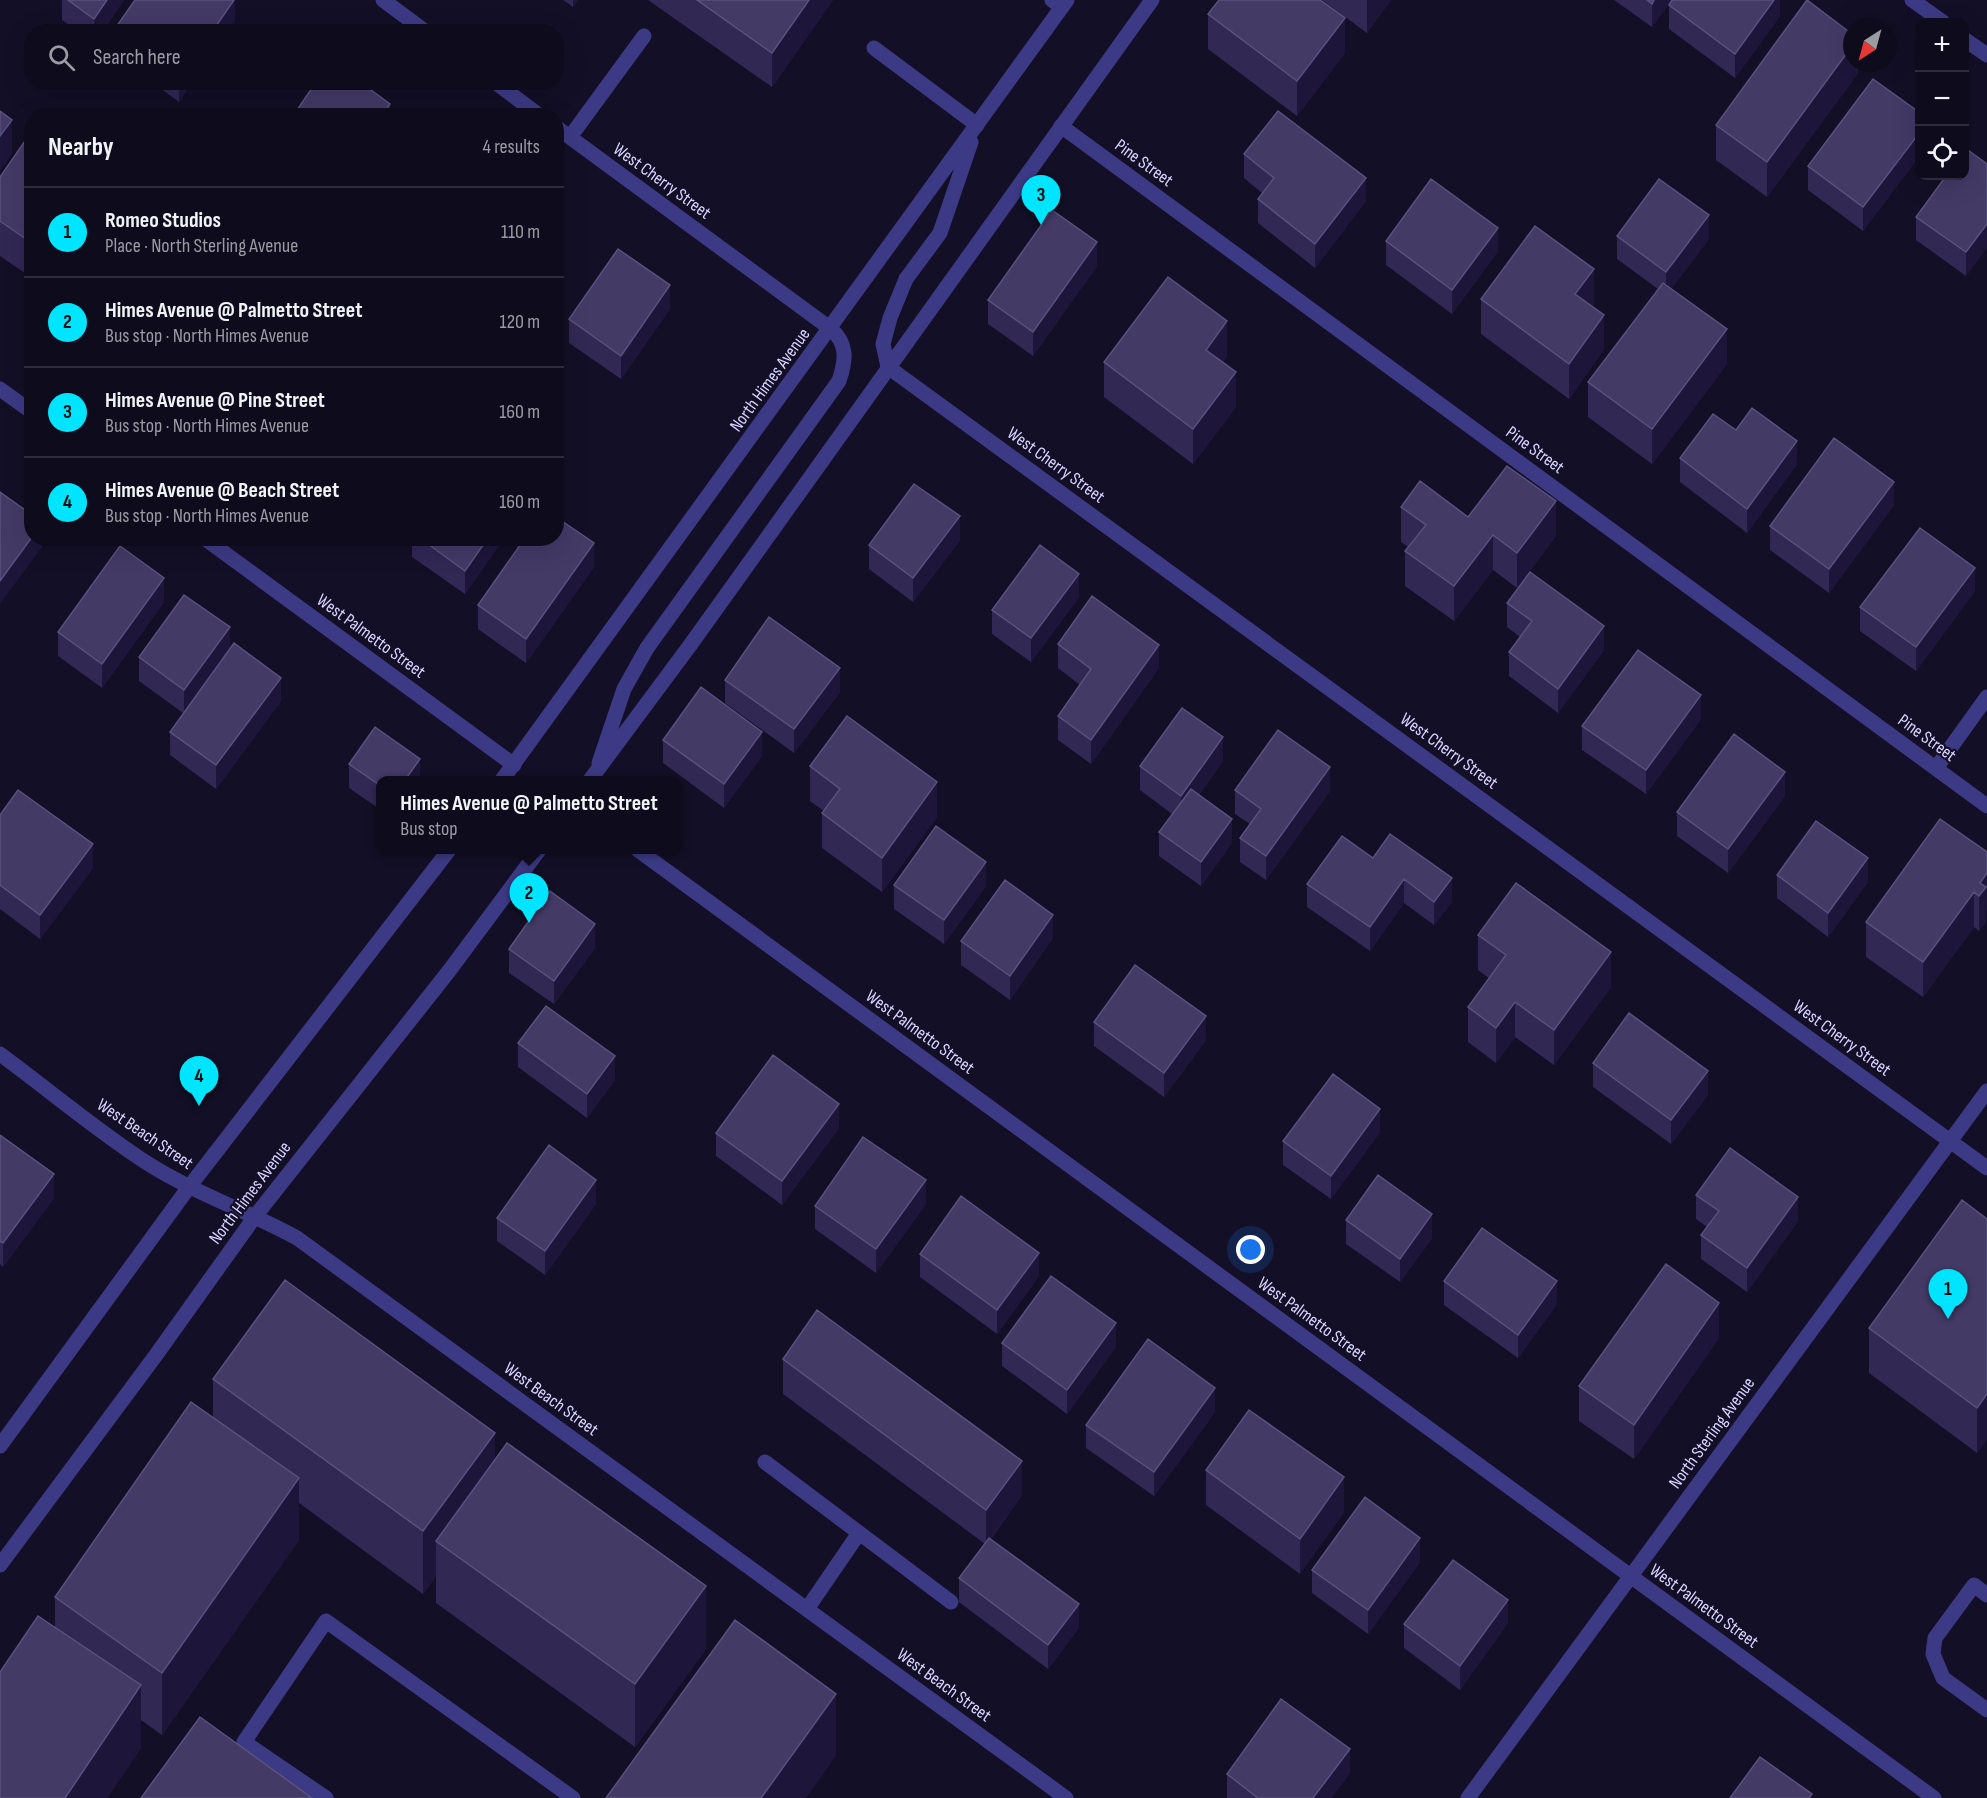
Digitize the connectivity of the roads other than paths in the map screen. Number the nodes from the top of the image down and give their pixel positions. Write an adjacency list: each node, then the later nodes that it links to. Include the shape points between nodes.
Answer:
1 (383, 0): 6 (street)
2 (1152, 0): 14 (street)
3 (1912, 0): 5 (street)
4 (1061, 2): 13 (street, North Himes Avenue)
5 (1937, 18)
6 (415, 24)
7 (644, 36): 16 (street)
8 (1969, 42): 10 (street)
9 (874, 48): 13 (street)
10 (1987, 55)
11 (506, 90): 12 (street)
12 (529, 108)
13 (977, 125): 17 (street, North Himes Avenue); 18 (street, via 940,233 906,279 890,318 883,344)
14 (1061, 126): 18 (street); 24 (street, Pine Street)
15 (564, 133): 16 (street, West Cherry Street)
16 (570, 137): 17 (street, West Cherry Street)
17 (831, 329): 23 (street, North Himes Avenue); 26 (street, via 840,337 845,351 839,381 647,648 624,689)
18 (888, 367): 26 (street); 33 (street, West Cherry Street)
19 (0, 389): 20 (street)
20 (24, 406)
21 (215, 546): 23 (street, West Palmetto Street)
22 (1987, 697): 24 (street)
23 (514, 765): 25 (street, North Himes Avenue)
24 (1935, 768): 27 (street, Pine Street)
25 (505, 776)
26 (594, 776)
27 (1987, 806)
28 (445, 854): 35 (street)
29 (535, 854): 36 (street, North Himes Avenue, via 449,971)
30 (645, 854): 41 (street, West Palmetto Street)
31 (0, 1054): 35 (street, West Beach Street, via 147,1163)
32 (1987, 1091): 33 (street, North Sterling Avenue)
33 (1950, 1141): 34 (street, West Cherry Street); 41 (street, North Sterling Avenue)
34 (1987, 1168)
35 (189, 1187): 36 (street, West Beach Street); 37 (street)
36 (256, 1215): 40 (street, North Himes Avenue); 44 (street, West Beach Street, via 297,1238)
37 (0, 1446)
38 (765, 1462): 39 (street)
39 (859, 1533): 43 (street); 44 (street)
40 (0, 1565)
41 (1631, 1576): 49 (street, North Sterling Avenue); 50 (street, West Palmetto Street)
42 (1987, 1595): 45 (street, via 1974,1585 1935,1638 1934,1654 1943,1678)
43 (951, 1602)
44 (807, 1609): 48 (street, West Beach Street)
45 (1987, 1710)
46 (326, 1798): 47 (street, via 244,1742 326,1621)
47 (573, 1798)
48 (1066, 1798)
49 (1468, 1798)
50 (1934, 1798)

